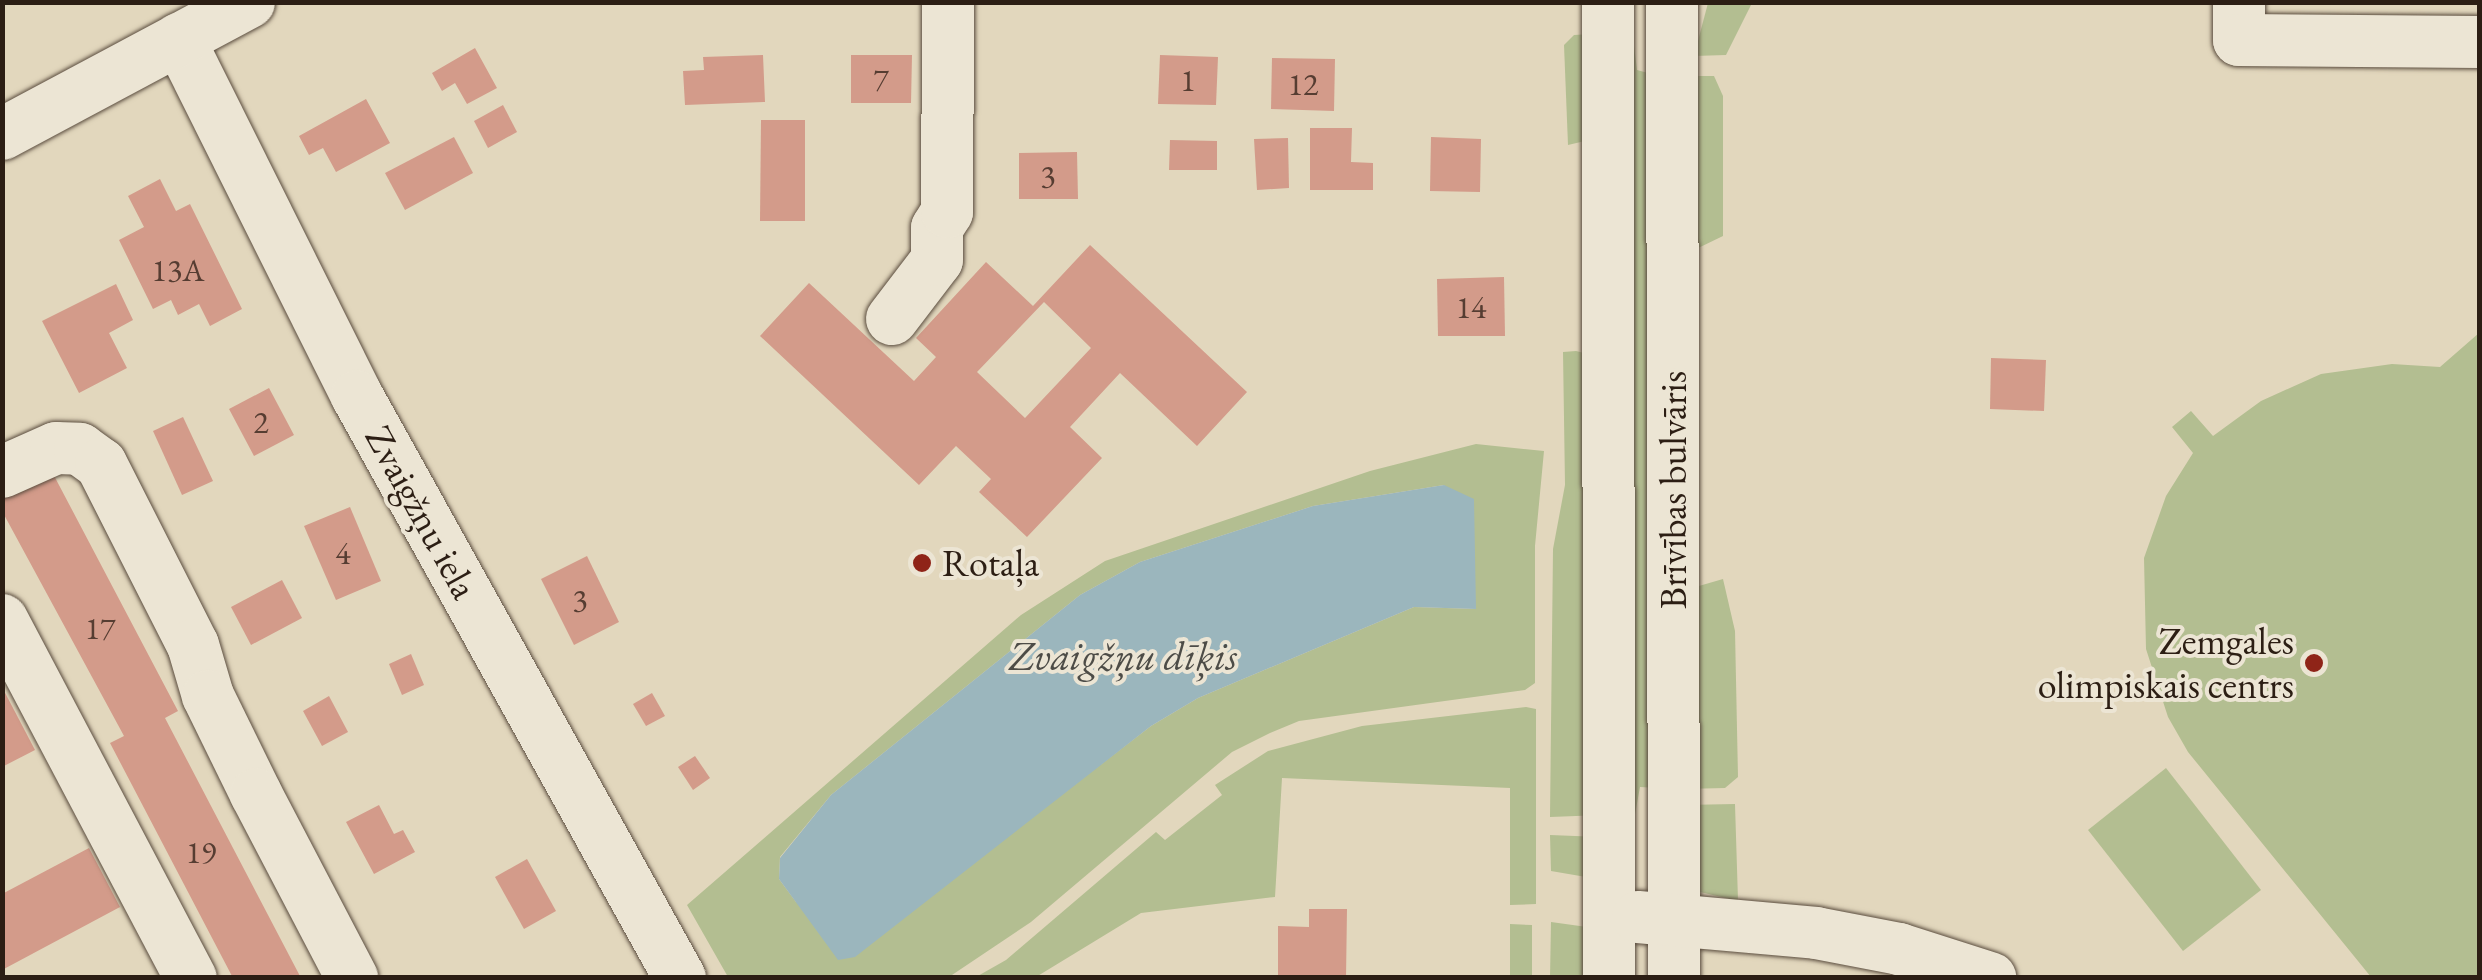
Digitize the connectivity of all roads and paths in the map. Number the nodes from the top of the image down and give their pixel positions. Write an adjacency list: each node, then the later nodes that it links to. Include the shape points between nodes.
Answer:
1 (248, 2): 6 (street)
2 (948, 2): 9 (street, via 946,212 937,228 938,260)
3 (1608, 2): 12 (street, Brīvības bulvāris)
4 (1672, 2): 13 (street, Brīvības bulvāris)
5 (2239, 2): 7 (street, via 2239,40)
6 (179, 38): 8 (street); 16 (street, Zvaigžņu iela, via 358,396)
7 (2480, 42)
8 (2, 134)
9 (892, 319)
10 (2, 472): 15 (street, via 56,448 80,449 101,464 193,645 208,696 248,778)
11 (2, 620): 14 (street)
12 (1610, 916): 13 (street); 17 (street, Brīvības bulvāris)
13 (1674, 918): 18 (street, Brīvības bulvāris); 19 (street, via 1816,933)
14 (190, 978)
15 (352, 978)
16 (680, 978)
17 (1609, 978)
18 (1674, 978)
19 (1990, 978)

